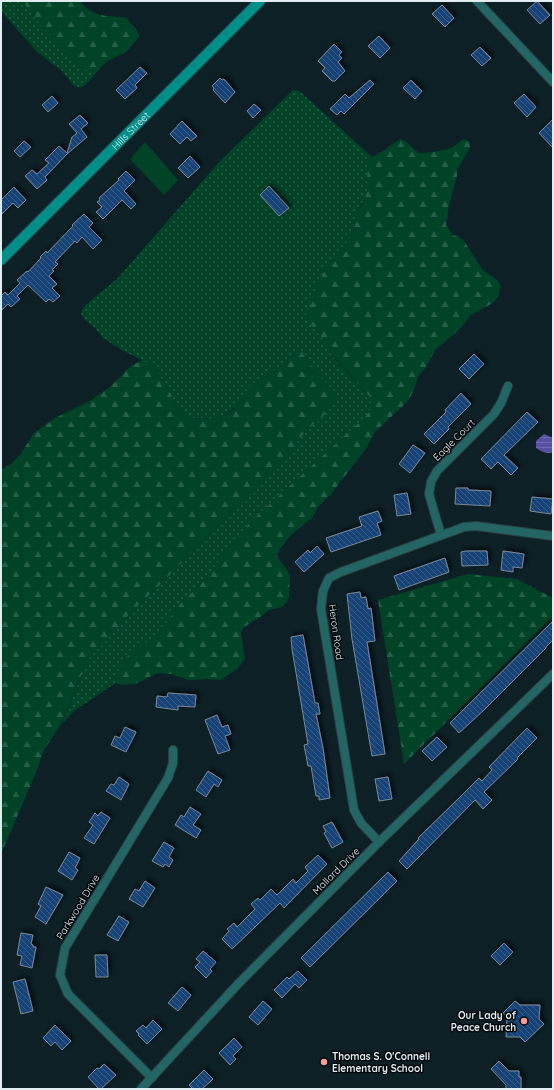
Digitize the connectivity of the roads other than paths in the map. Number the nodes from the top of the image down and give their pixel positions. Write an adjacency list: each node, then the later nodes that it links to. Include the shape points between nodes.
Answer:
1 (260, 1): 4 (street, Hills Street)
2 (477, 1): 3 (street)
3 (553, 82)
4 (1, 260)
5 (508, 386): 6 (street, Eagle Court, via 494,414 437,471 431,482 429,494)
6 (441, 536): 7 (street, Heron Road, via 464,527 476,526); 10 (street, Heron Road, via 341,572 329,578 323,591 321,609 354,810 361,823)
7 (553, 536)
8 (553, 675): 10 (street, Mallard Drive)
9 (173, 750): 11 (street, Parkwood Drive, via 173,763 168,778 65,948 60,974 68,994)
10 (379, 842): 11 (street, Mallard Drive, via 239,983)
11 (152, 1078): 12 (street, Mallard Drive)
12 (141, 1089)

